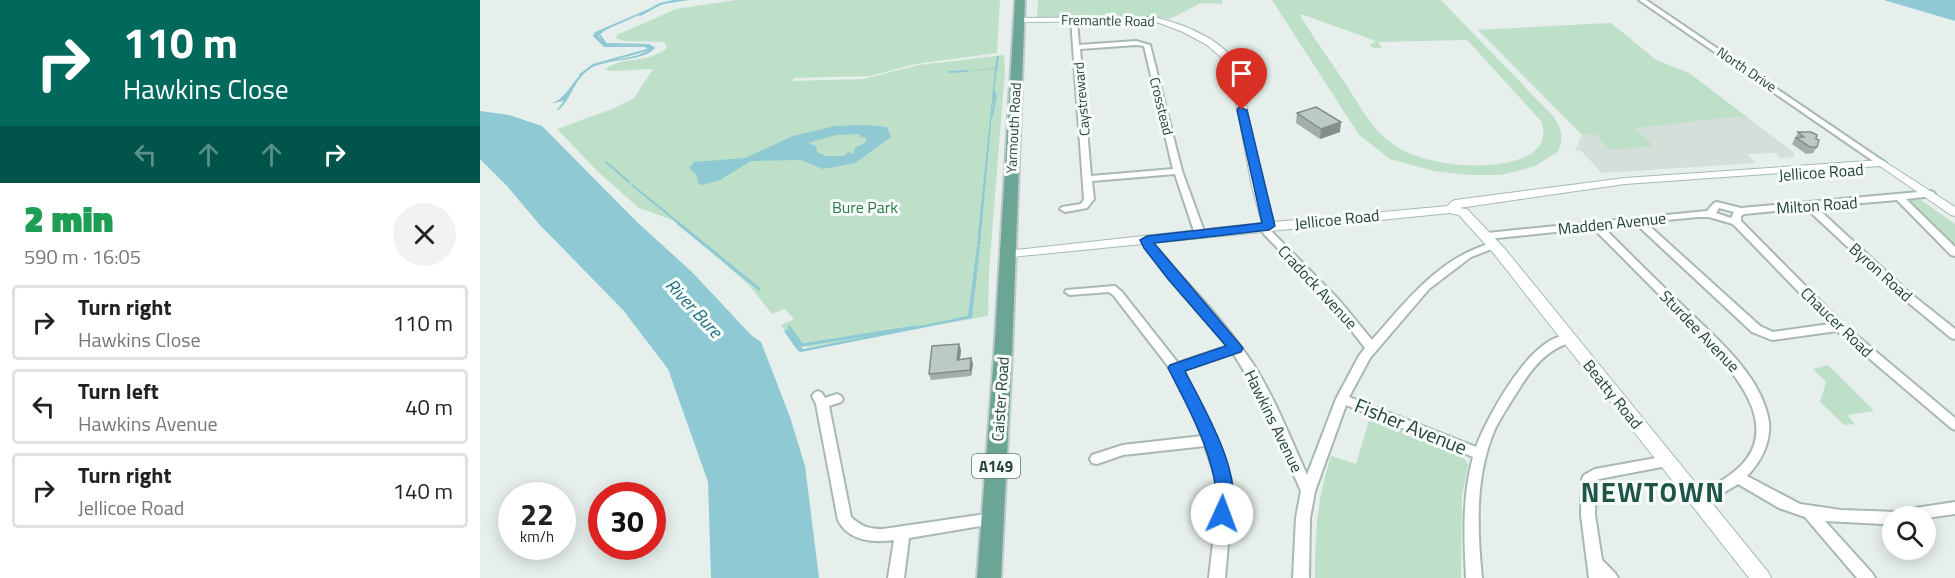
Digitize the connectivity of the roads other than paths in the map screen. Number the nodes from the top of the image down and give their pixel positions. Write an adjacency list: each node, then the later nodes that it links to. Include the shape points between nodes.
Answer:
1 (1020, 0): 4 (main road, Yarmouth Road / A149)
2 (1642, 0): 6 (street, North Drive)
3 (1074, 19): 4 (street, Fremantle Road); 5 (street, Caystreward); 19 (street, Fremantle Road, via 1161,21 1229,56)
4 (1018, 20): 24 (main road, Yarmouth Road / A149)
5 (1076, 48): 7 (street, Crosstead, via 1147,45); 8 (street, Caystreward)
6 (1882, 165): 9 (street, North Drive); 13 (street, Jellicoe Road, via 1646,181)
7 (1178, 171): 8 (street); 20 (street, Crosstead)
8 (1087, 179): 12 (street, Caystreward, via 1089,203)
9 (1926, 194): 10 (street, Milton Road); 14 (street, North Drive); 16 (street, North Drive)
10 (1899, 197): 11 (street, Milton Road); 23 (street)
11 (1809, 206): 15 (street, Milton Road); 27 (street, Byron Road)
12 (1065, 209)
13 (1461, 209): 19 (street, Jellicoe Road); 22 (street, Beatty Road)
14 (1955, 212)
15 (1738, 216): 17 (street, Madden Avenue, via 1710,214); 26 (street, Chaucer Road)
16 (1955, 218)
17 (1637, 220): 18 (street, Madden Avenue); 26 (street, via 1762,333 1772,336)
18 (1595, 224): 22 (street, Madden Avenue); 39 (street, Sturdee Avenue, via 1730,360 1748,384 1760,409 1762,433 1760,451)
19 (1267, 226): 20 (street, Jellicoe Road); 29 (street, Cradock Avenue)
20 (1200, 234): 21 (street, Jellicoe Road)
21 (1147, 240): 24 (street, Jellicoe Road); 30 (street, Hawkins Avenue)
22 (1490, 241): 28 (street, Beatty Road); 29 (street, Madden Avenue, via 1425,287)
23 (1955, 253)
24 (1007, 255): 46 (main road, Caister Road / A149)
25 (1070, 292): 31 (street, via 1111,288)
26 (1839, 327): 34 (street, Chaucer Road)
27 (1955, 335)
28 (1568, 339): 36 (street, via 1553,343 1525,370 1489,428); 38 (street, Beatty Road)
29 (1371, 347): 33 (street, Madden Avenue)
30 (1236, 348): 31 (street); 40 (street, Hawkins Avenue, via 1264,394)
31 (1176, 368): 35 (street)
32 (837, 399): 47 (street, via 820,400 845,520 856,532 868,536)
33 (1342, 399): 36 (street, Fisher Avenue); 40 (street, Madden Avenue)
34 (1955, 425)
35 (1209, 440): 37 (street, via 1123,450); 51 (street, via 1223,478 1225,498)
36 (1480, 454): 53 (street, via 1473,497)
37 (1097, 459)
38 (1667, 461): 41 (street, Beatty Road); 48 (street, via 1595,474 1589,479 1588,515)
39 (1738, 477): 41 (street, Sturdee Avenue); 44 (street)
40 (1308, 491): 52 (street, Madden Avenue)
41 (1696, 496): 55 (street, Beatty Road)
42 (1955, 508): 43 (street)
43 (1936, 511)
44 (1810, 514): 45 (street); 56 (street)
45 (1882, 518)
46 (993, 519): 47 (street); 50 (main road, Caister Road / A149)
47 (902, 533): 49 (street)
48 (1597, 572): 54 (street)
49 (897, 578)
50 (989, 578)
51 (1218, 578)
52 (1301, 578)
53 (1474, 578)
54 (1610, 578)
55 (1761, 578)
56 (1867, 578)

